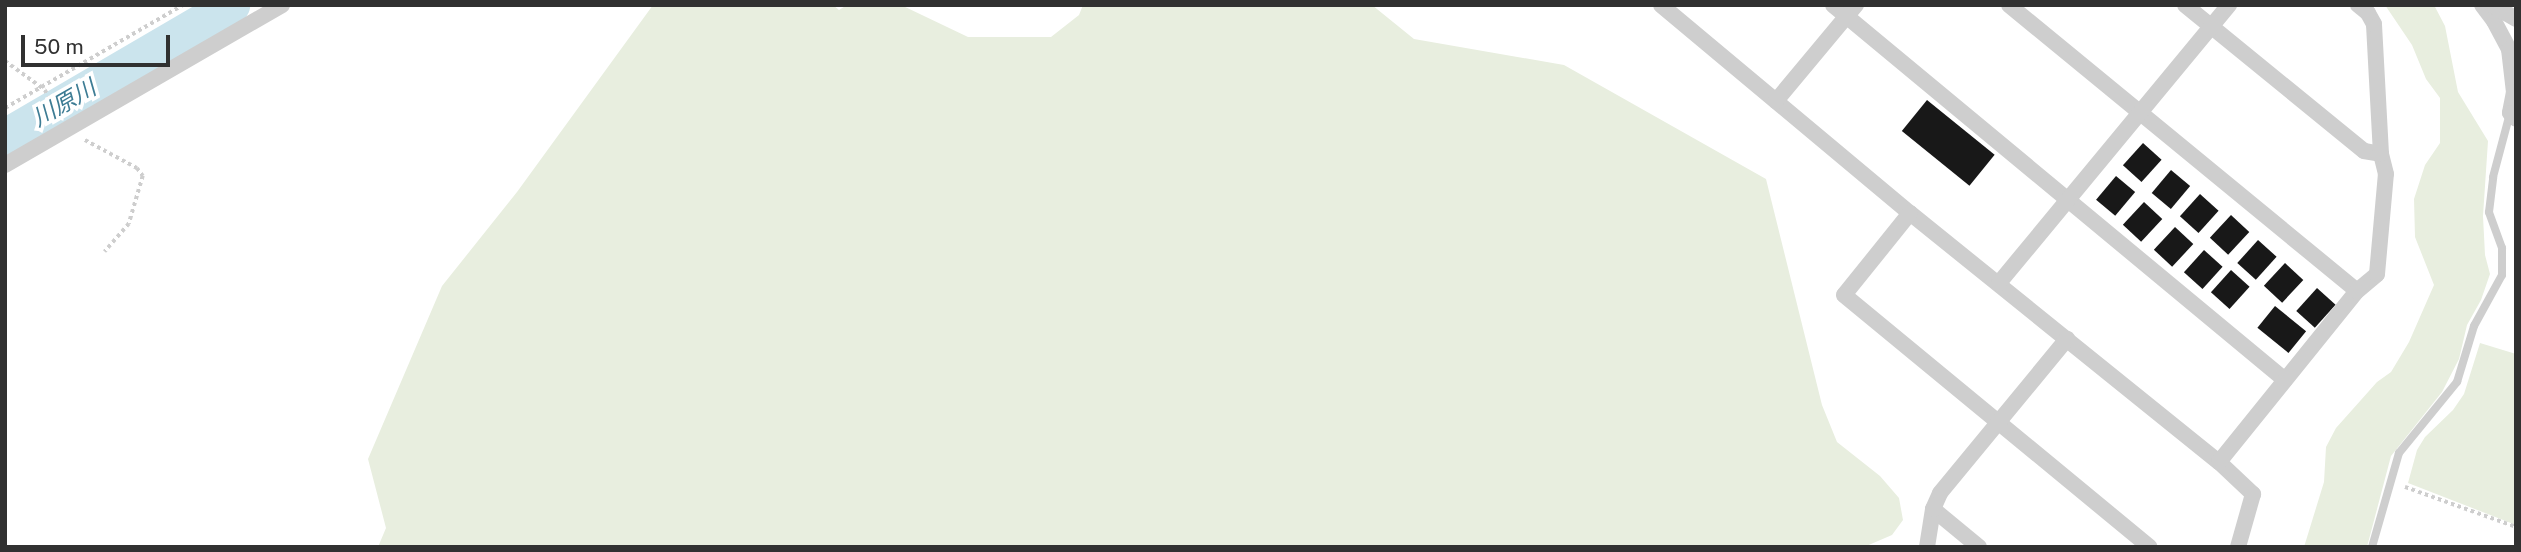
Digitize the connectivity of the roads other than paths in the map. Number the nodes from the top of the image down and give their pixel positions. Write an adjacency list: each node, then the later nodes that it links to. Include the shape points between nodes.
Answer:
1 (282, 5): 17 (street)
2 (1661, 5): 13 (street)
3 (1833, 5): 10 (street)
4 (2009, 5): 14 (street)
5 (2185, 5): 12 (street)
6 (2229, 5): 12 (street)
7 (2358, 5): 16 (street, via 2374,24)
8 (2482, 5): 15 (street, via 2509,49)
9 (2492, 5): 11 (street)
10 (1851, 11): 13 (street); 18 (street)
11 (2516, 19)
12 (2211, 27): 14 (street); 16 (street, via 2364,151)
13 (1776, 101): 19 (street)
14 (2139, 114): 18 (street); 21 (street)
15 (2513, 116): 31 (lane, via 2493,177 2489,212 2502,248 2502,275 2474,326 2457,382 2399,453)
16 (2381, 154): 21 (street, via 2386,174 2377,274)
17 (5, 165)
18 (2068, 201): 20 (street); 23 (street)
19 (1910, 214): 20 (street); 24 (street, via 1844,295)
20 (1999, 283): 22 (street)
21 (2357, 291): 23 (street)
22 (2067, 339): 24 (street); 25 (street)
23 (2286, 380): 25 (street)
24 (1997, 421): 26 (street); 29 (street)
25 (2219, 462): 30 (street, via 2253,494)
26 (1933, 509): 27 (street); 28 (street)
27 (1927, 547)
28 (1979, 547)
29 (2150, 547)
30 (2238, 547)
31 (2372, 547)

